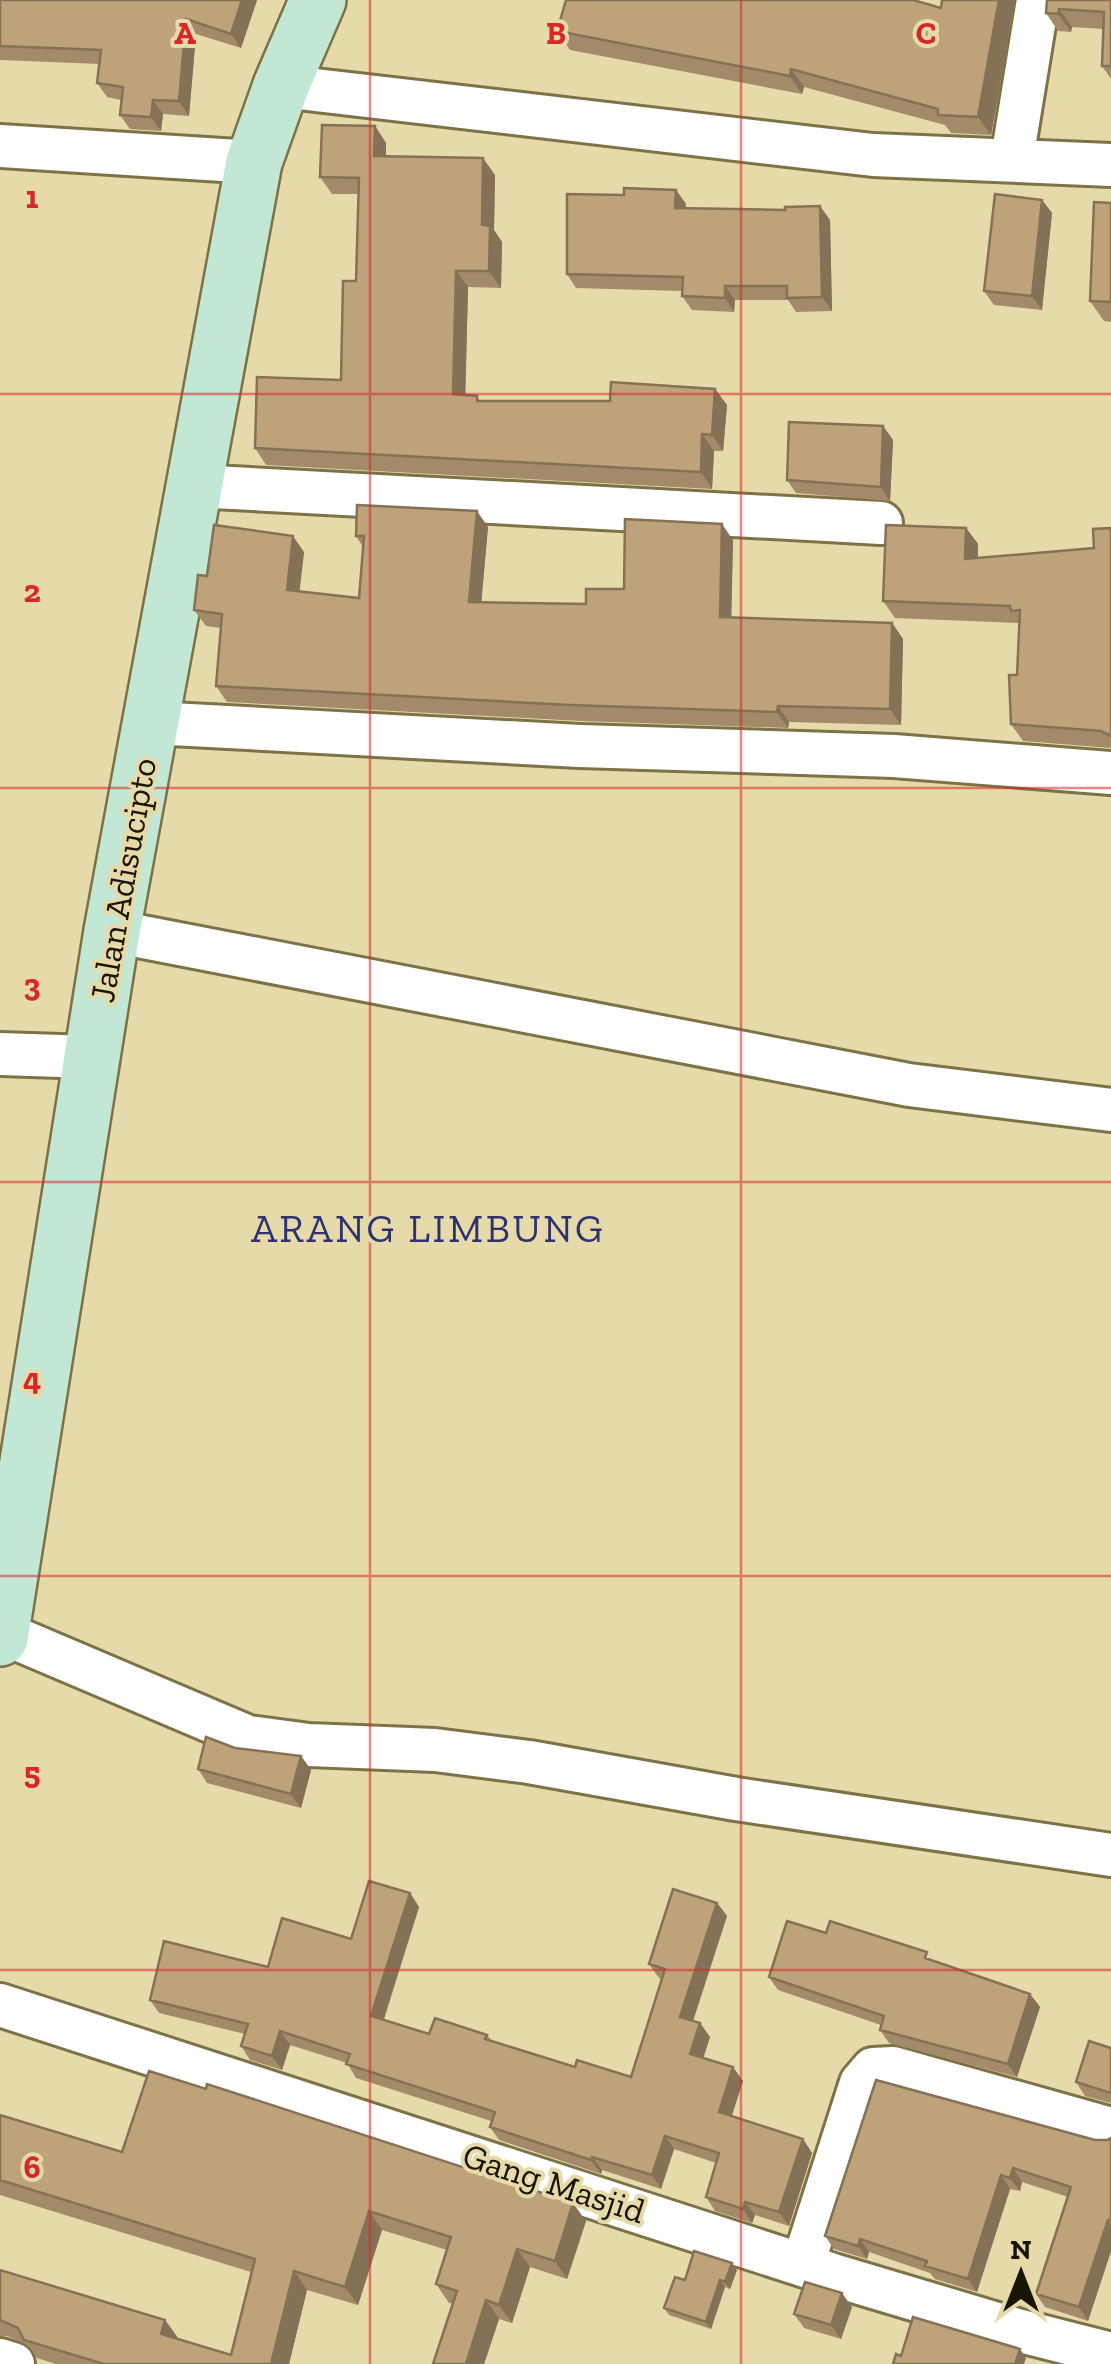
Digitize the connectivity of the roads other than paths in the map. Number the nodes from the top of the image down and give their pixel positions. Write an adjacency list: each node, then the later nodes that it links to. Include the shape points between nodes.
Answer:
1 (318, 0): 3 (main road, Jalan Adisucipto)
2 (1038, 0): 5 (street)
3 (267, 125): 4 (street); 5 (street); 7 (main road, Jalan Adisucipto)
4 (0, 146)
5 (1012, 159): 6 (street)
6 (1111, 164)
7 (195, 486): 8 (street); 9 (main road, Jalan Adisucipto)
8 (880, 523)
9 (152, 723): 10 (street, via 894,756); 11 (main road, Jalan Adisucipto)
10 (1111, 773)
11 (112, 931): 13 (main road, Jalan Adisucipto); 14 (street, via 909,1085)
12 (0, 1054): 13 (street)
13 (91, 1057): 15 (main road, Jalan Adisucipto)
14 (1111, 1110)
15 (12, 1480): 16 (main road, Jalan Adisucipto)
16 (0, 1635): 17 (street, via 248,1737 529,1762)
17 (1111, 1855)
18 (0, 2005): 20 (street, Gang Masjid)
19 (1111, 2129): 20 (street, via 893,2068 873,2070 861,2083)
20 (803, 2264): 21 (street, Gang Masjid)
21 (1111, 2354)
22 (0, 2360): 23 (street)
23 (13, 2364)

